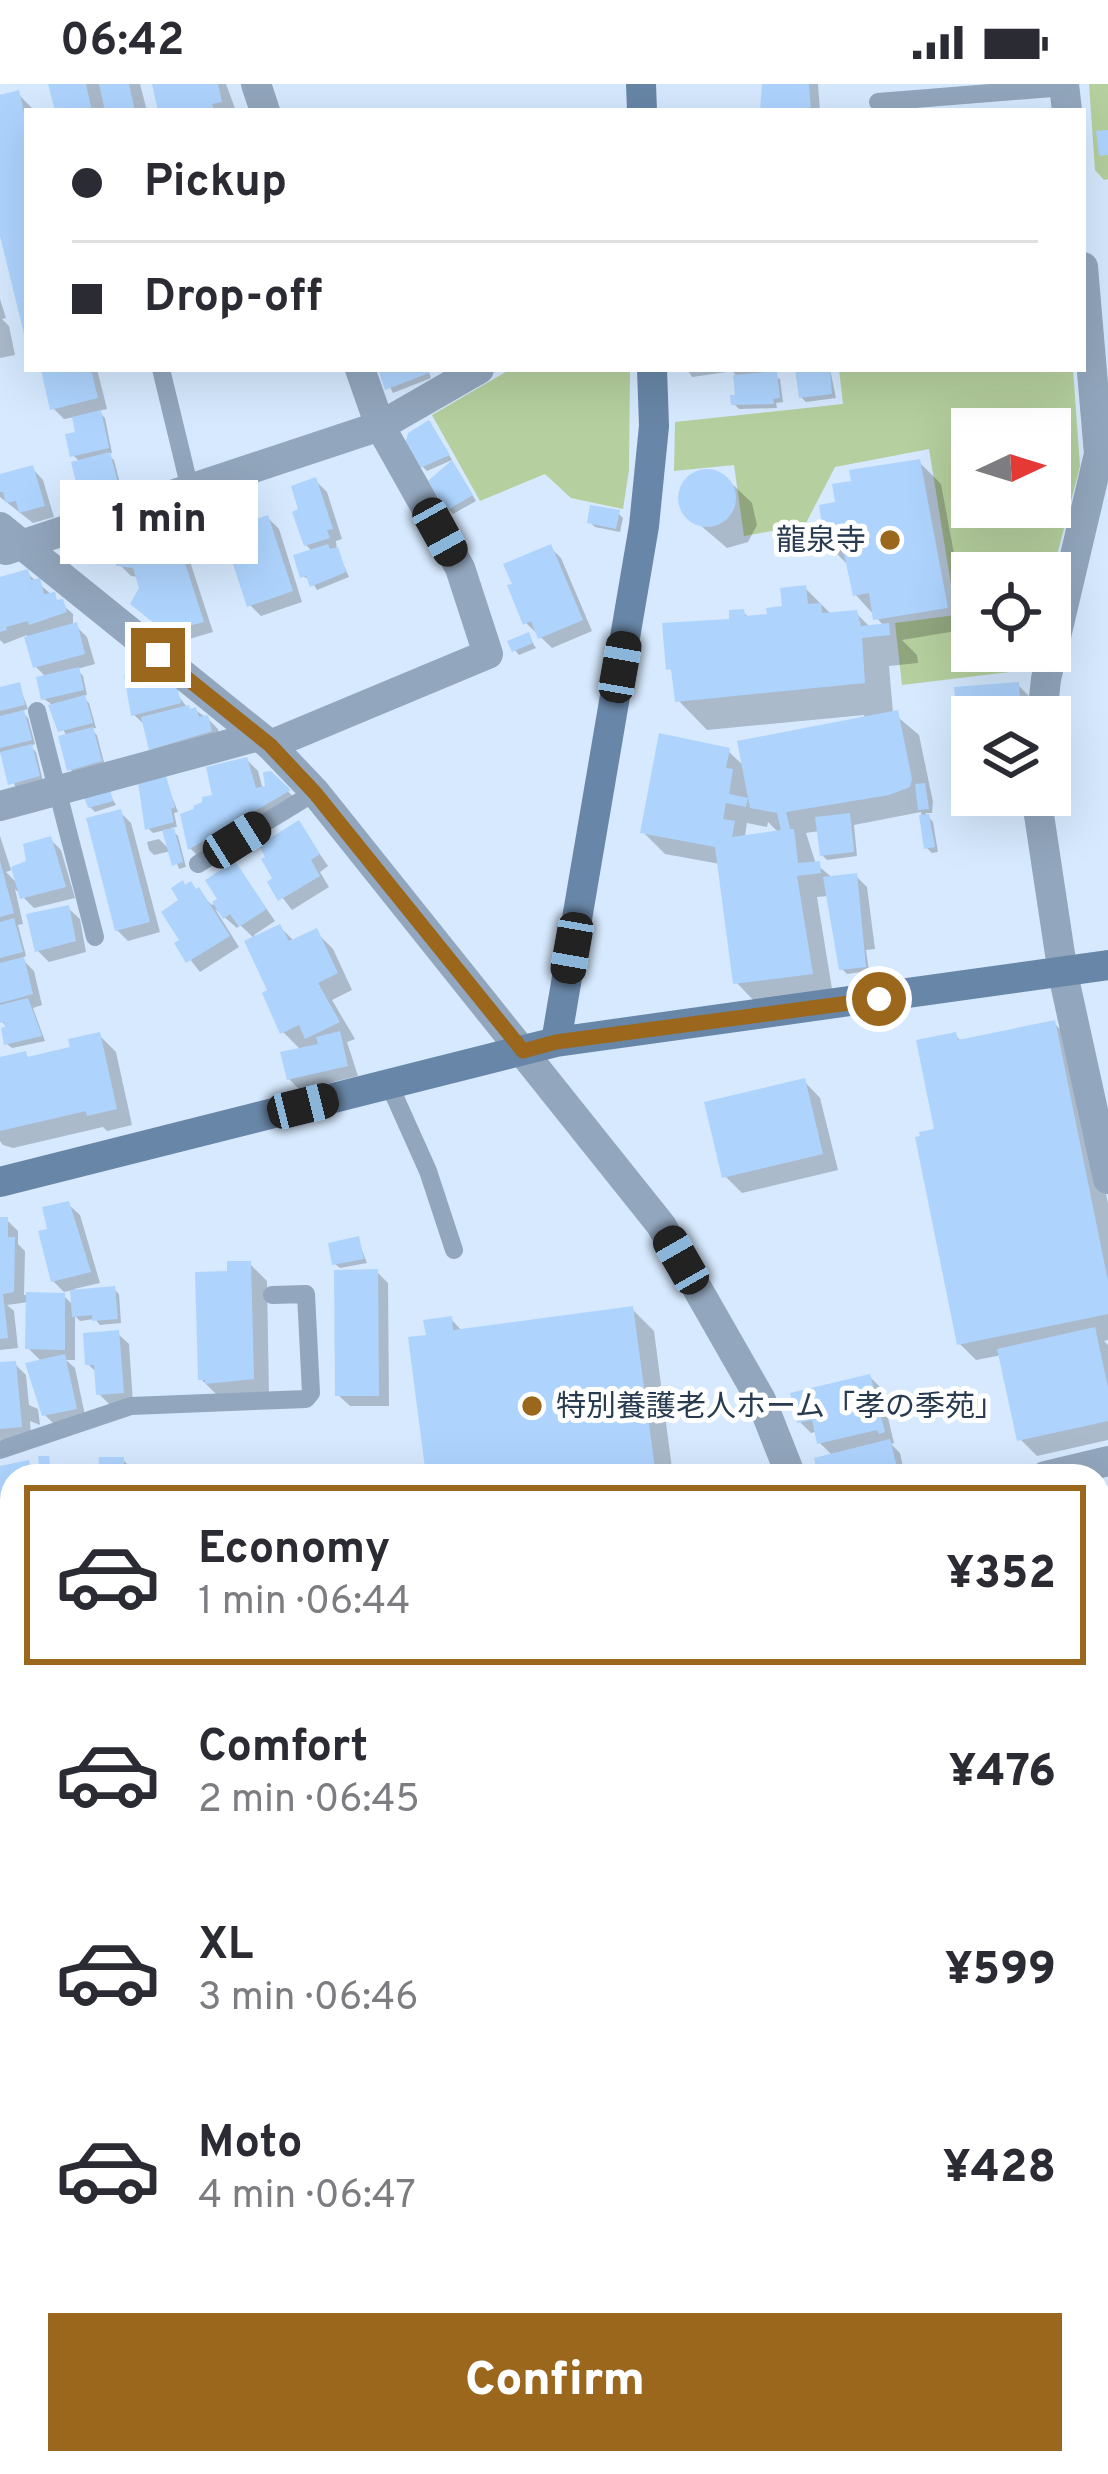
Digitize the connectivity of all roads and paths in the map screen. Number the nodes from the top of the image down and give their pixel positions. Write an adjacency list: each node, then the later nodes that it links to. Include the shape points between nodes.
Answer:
1 (1065, 94): 2 (lane)
2 (878, 102)
3 (1086, 306): 11 (street, via 1099,454)
4 (162, 372): 9 (lane)
5 (361, 372): 8 (street)
6 (474, 372): 8 (street)
7 (652, 372): 22 (street, via 644,526)
8 (380, 426): 9 (street); 13 (street, via 460,568 488,654)
9 (190, 489): 10 (street)
10 (7, 542): 13 (street)
11 (1044, 696)
12 (37, 711): 14 (lane)
13 (265, 741): 14 (street); 15 (street)
14 (58, 792): 16 (street); 19 (lane)
15 (315, 793): 18 (lane); 23 (street)
16 (0, 806)
17 (1039, 816): 21 (street)
18 (198, 864)
19 (95, 938)
20 (1108, 965): 21 (street)
21 (1063, 974): 22 (street); 25 (street)
22 (556, 1042): 23 (street)
23 (523, 1051): 24 (street); 30 (street, via 661,1225 761,1400)
24 (389, 1084): 26 (street); 27 (lane)
25 (1108, 1179)
26 (0, 1182)
27 (454, 1250)
28 (272, 1294): 29 (lane, via 306,1294 306,1399 131,1406)
29 (0, 1450)
30 (786, 1464)

